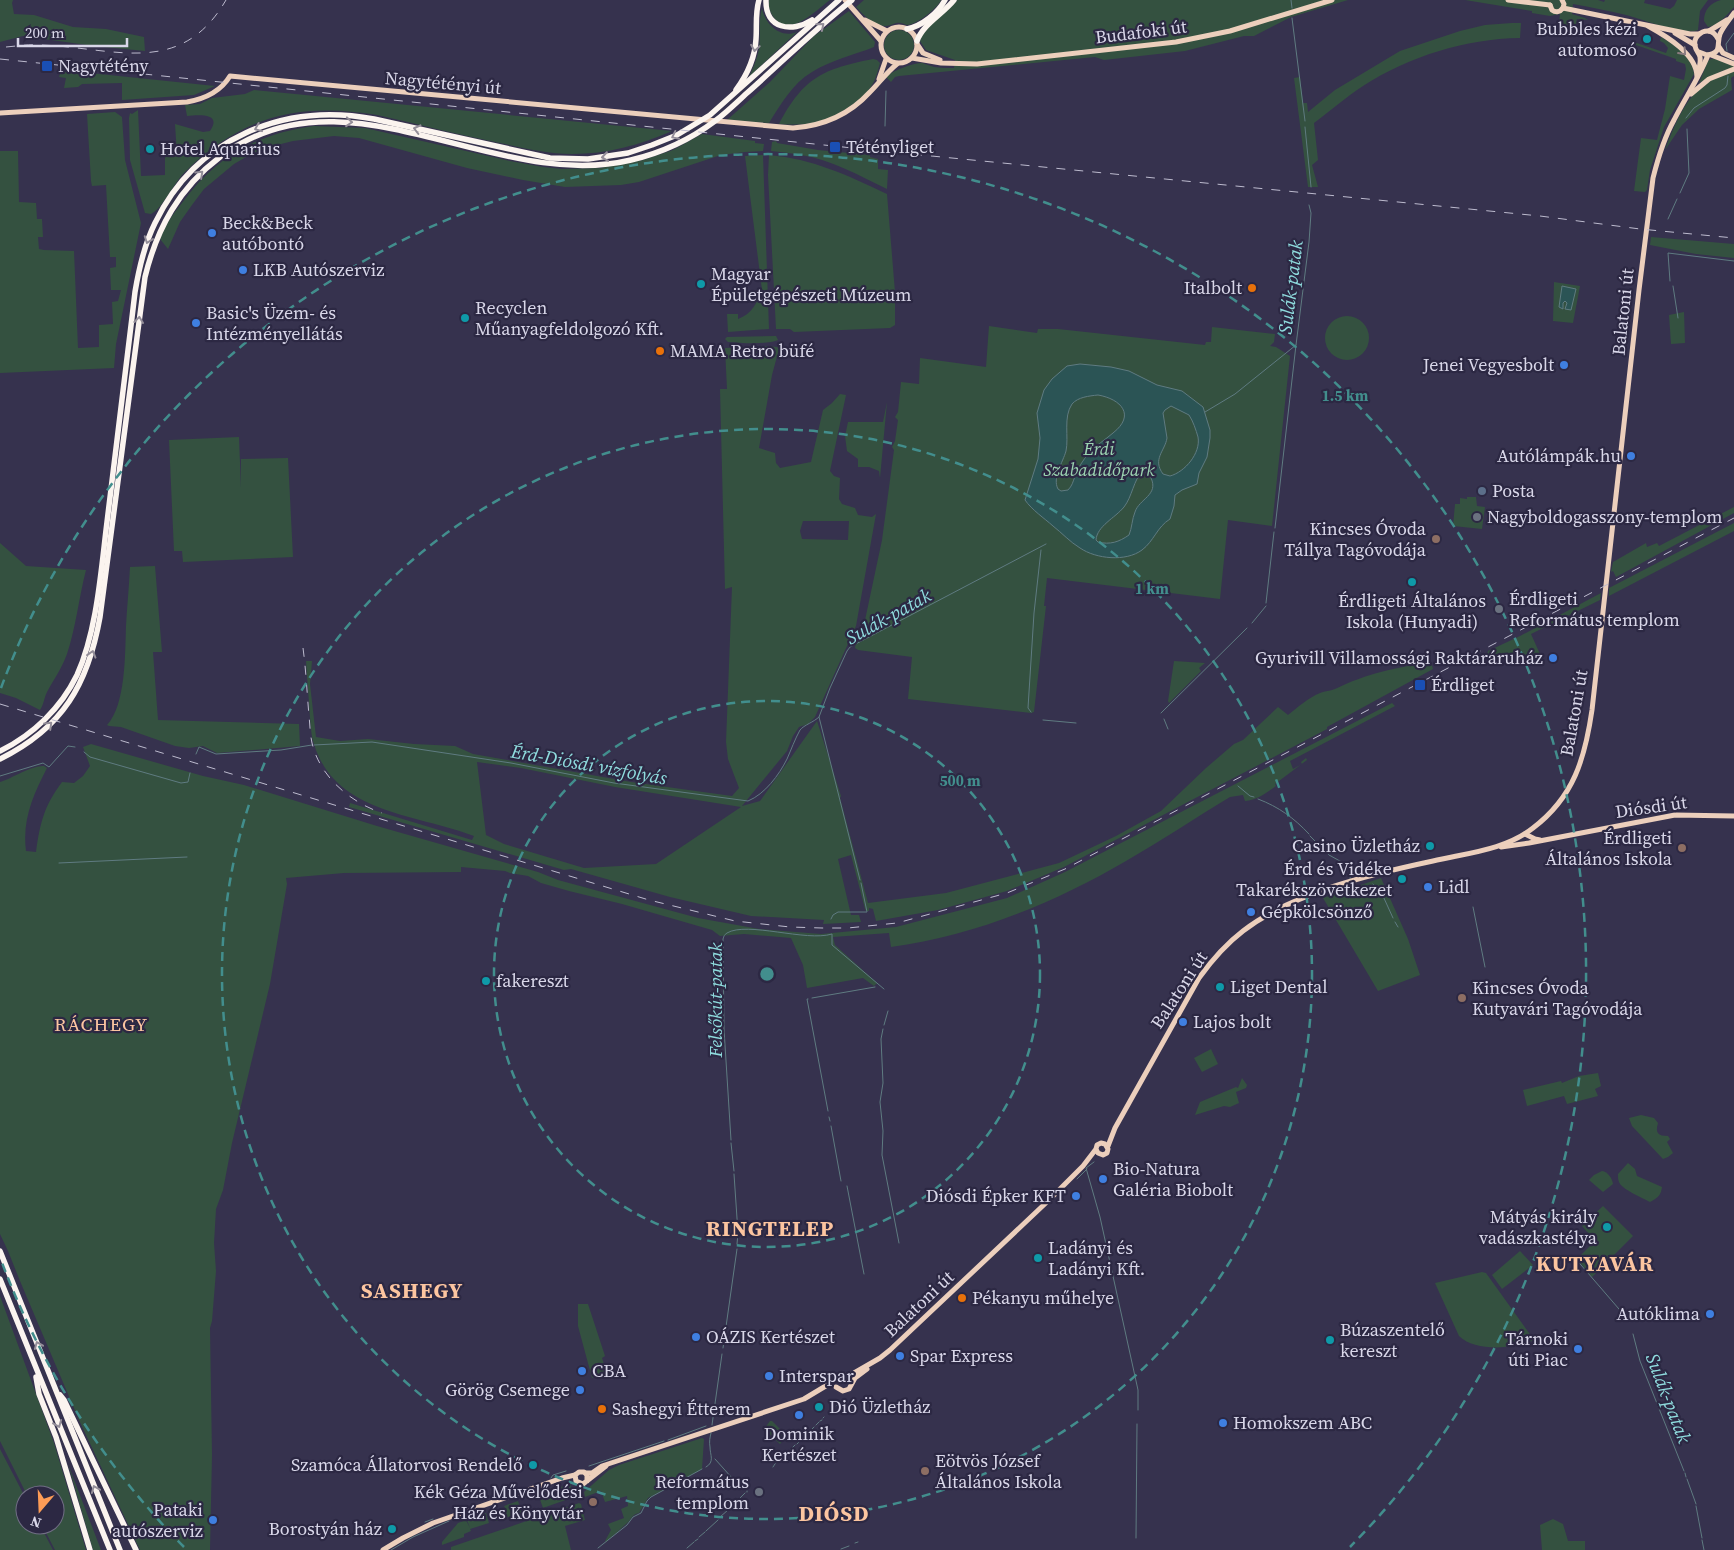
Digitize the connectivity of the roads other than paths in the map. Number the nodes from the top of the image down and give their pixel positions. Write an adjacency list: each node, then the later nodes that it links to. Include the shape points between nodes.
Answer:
1 (759, 0): 40 (highway, one-way to 40, via 753,58 744,78)
2 (766, 0): 12 (highway, via 772,19 788,27 803,25)
3 (839, 0): 12 (highway)
4 (845, 0): 15 (main road)
5 (852, 0): 42 (highway, one-way to 5, via 49,726 72,698 88,666 97,635 147,268 165,220 199,174 231,149 260,134 325,121 372,125 551,164 582,166 631,160 682,141 709,125)
6 (945, 0): 18 (highway, via 919,25)
7 (954, 0): 25 (highway, via 924,28)
8 (1332, 0): 33 (main road, Budafoki út, via 1199,38 1002,62)
9 (1508, 0): 11 (main road)
10 (1562, 0): 13 (main road)
11 (1551, 3): 13 (main road, via 1552,10 1556,12)
12 (831, 7): 40 (highway)
13 (1563, 8): 17 (main road)
14 (1734, 13): 16 (main road)
15 (860, 18): 20 (main road); 24 (main road)
16 (1730, 19): 21 (main road); 23 (main road)
17 (1643, 24): 19 (main road); 37 (main road, one-way to 37, via 1685,52 1696,69)
18 (907, 29): 20 (main road, via 897,27); 25 (main road)
19 (1667, 29): 22 (main road); 26 (main road)
20 (887, 31): 24 (main road)
21 (1709, 31): 22 (main road); 23 (main road)
22 (1699, 34): 26 (main road)
23 (1718, 39): 27 (main road)
24 (881, 41): 32 (main road)
25 (917, 42): 30 (main road); 33 (main road, Budafoki út, via 923,53)
26 (1695, 46): 28 (main road)
27 (1718, 47): 29 (main road); 31 (main road)
28 (1699, 52): 29 (main road); 37 (main road)
29 (1710, 55): 35 (main road); 37 (main road, Balatoni út)
30 (912, 58): 33 (main road, Budafoki út); 34 (main road)
31 (1734, 58)
32 (886, 59): 34 (main road); 38 (main road, Nagytétényi út)
33 (949, 63)
34 (897, 64): 38 (main road, Nagytétényi út)
35 (1734, 64)
36 (1734, 70): 39 (main road, via 1709,79)
37 (1697, 79): 39 (main road, Balatoni út)
38 (877, 84): 41 (main road, Nagytétényi út, via 863,100 839,116 813,126 793,128 230,76 213,93 187,102)
39 (1686, 97): 46 (main road, Balatoni út, via 1660,152 1653,178 1586,745 1578,772 1566,794)
40 (726, 102): 42 (highway, one-way to 42, via 684,131 652,145 628,153 594,158 550,158 374,119 325,114 291,118 255,129 217,149 193,169 161,211 142,260 93,617 82,664 65,695)
41 (0, 113)
42 (19, 744): 43 (highway); 44 (highway)
43 (0, 751)
44 (0, 759)
45 (1734, 816): 49 (main road, Diósdi út, via 1675,815)
46 (1532, 829): 47 (main road, Balatoni út); 48 (main road)
47 (1525, 834): 48 (main road); 50 (main road, via 1524,839); 51 (main road, Balatoni út)
48 (1531, 836): 49 (main road)
49 (1542, 840): 50 (main road, Diósdi út)
50 (1529, 843): 51 (main road, Diósdi út)
51 (1491, 848): 52 (main road, Balatoni út, via 1395,869 1319,892 1279,909 1245,930 1216,956 1199,978)
52 (1105, 1144): 53 (main road, Balatoni út, via 1098,1145); 54 (main road, via 1107,1153)
53 (1096, 1150): 54 (main road); 55 (main road, Balatoni út)
54 (1101, 1155): 55 (main road, Balatoni út)
55 (1083, 1166): 58 (main road, Balatoni út)
56 (0, 1251): 64 (highway, one-way to 56)
57 (0, 1279): 59 (highway)
58 (880, 1358): 60 (main road, Balatoni út); 62 (main road, Balatoni út, via 856,1376)
59 (33, 1363): 72 (highway, via 39,1394 56,1437); 73 (highway, one-way to 73)
60 (848, 1375): 61 (main road); 62 (main road)
61 (836, 1378): 63 (main road); 65 (main road)
62 (852, 1383): 63 (main road, via 846,1391)
63 (836, 1387): 65 (main road)
64 (56, 1391): 74 (highway, one-way to 64); 75 (highway, via 64,1400)
65 (815, 1393): 66 (main road)
66 (610, 1463): 67 (main road); 71 (main road)
67 (586, 1473): 68 (main road, via 580,1471); 71 (main road)
68 (575, 1475): 69 (main road); 70 (main road)
69 (556, 1481): 70 (main road); 76 (main road, via 437,1521)
70 (576, 1481): 71 (main road, via 581,1484)
71 (586, 1481)
72 (90, 1550)
73 (110, 1550)
74 (120, 1550)
75 (136, 1550)
76 (383, 1550)

